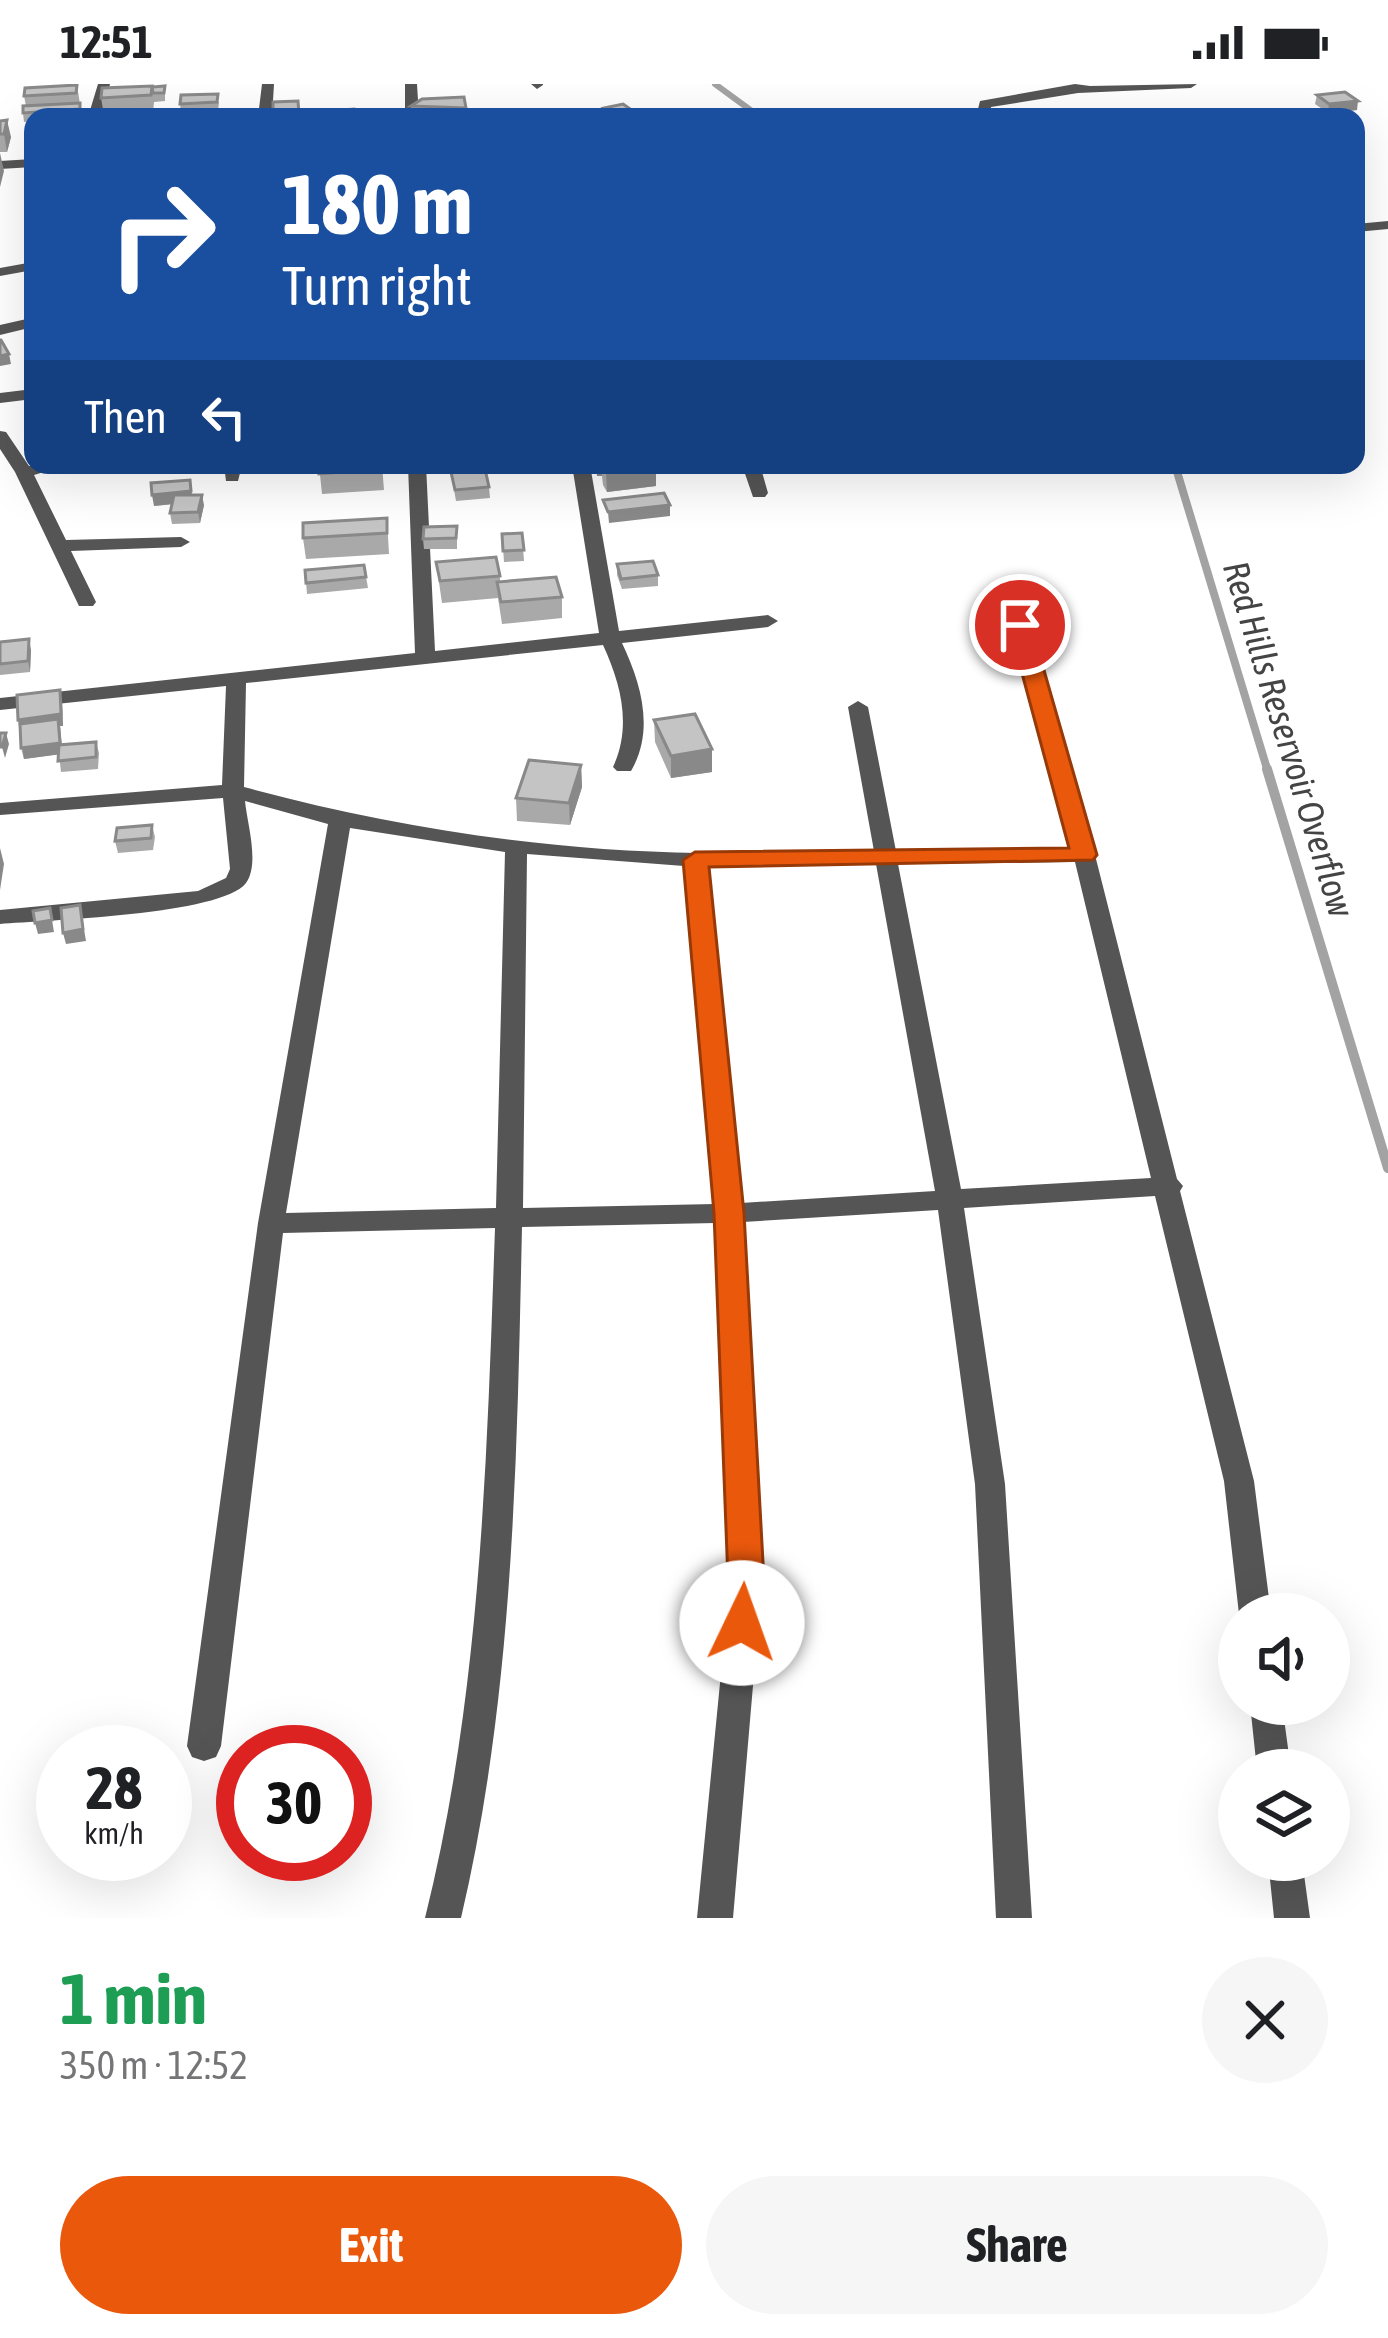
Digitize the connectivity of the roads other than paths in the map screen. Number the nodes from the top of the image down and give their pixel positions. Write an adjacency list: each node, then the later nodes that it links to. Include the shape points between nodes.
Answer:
1 (1191, 84): 2 (street)
2 (1083, 87): 3 (street)
3 (985, 108)
4 (0, 436): 5 (street)
5 (24, 472)
6 (25, 474): 12 (street)
7 (417, 474): 17 (street)
8 (583, 474): 16 (street)
9 (754, 474): 10 (street)
10 (759, 493)
11 (181, 542): 12 (street)
12 (59, 546): 13 (street)
13 (86, 602)
14 (768, 621): 16 (street)
15 (1020, 625): 26 (street)
16 (610, 638): 17 (street); 21 (street, via 630,697 634,749)
17 (425, 654): 18 (street)
18 (236, 682): 19 (street); 22 (street)
19 (0, 704)
20 (858, 707): 28 (street)
21 (624, 767)
22 (232, 790): 23 (street); 24 (street); 29 (street, via 241,869 222,891)
23 (0, 809)
24 (340, 820): 25 (street); 34 (street)
25 (516, 848): 27 (street); 33 (street)
26 (1084, 855): 28 (street); 30 (street)
27 (695, 860): 28 (street); 32 (street)
28 (890, 861): 31 (street)
29 (0, 917)
30 (1169, 1186): 31 (street); 35 (street, via 1239,1481)
31 (950, 1201): 32 (street); 40 (street, via 990,1484)
32 (729, 1213): 33 (street); 39 (street, via 746,1581)
33 (513, 1218): 34 (street); 38 (street, via 490,1610 465,1836)
34 (271, 1223): 36 (street)
35 (1252, 1593)
36 (204, 1746)
37 (1288, 1881): 41 (street)
38 (443, 1918)
39 (715, 1918)
40 (1014, 1918)
41 (1292, 1918)

